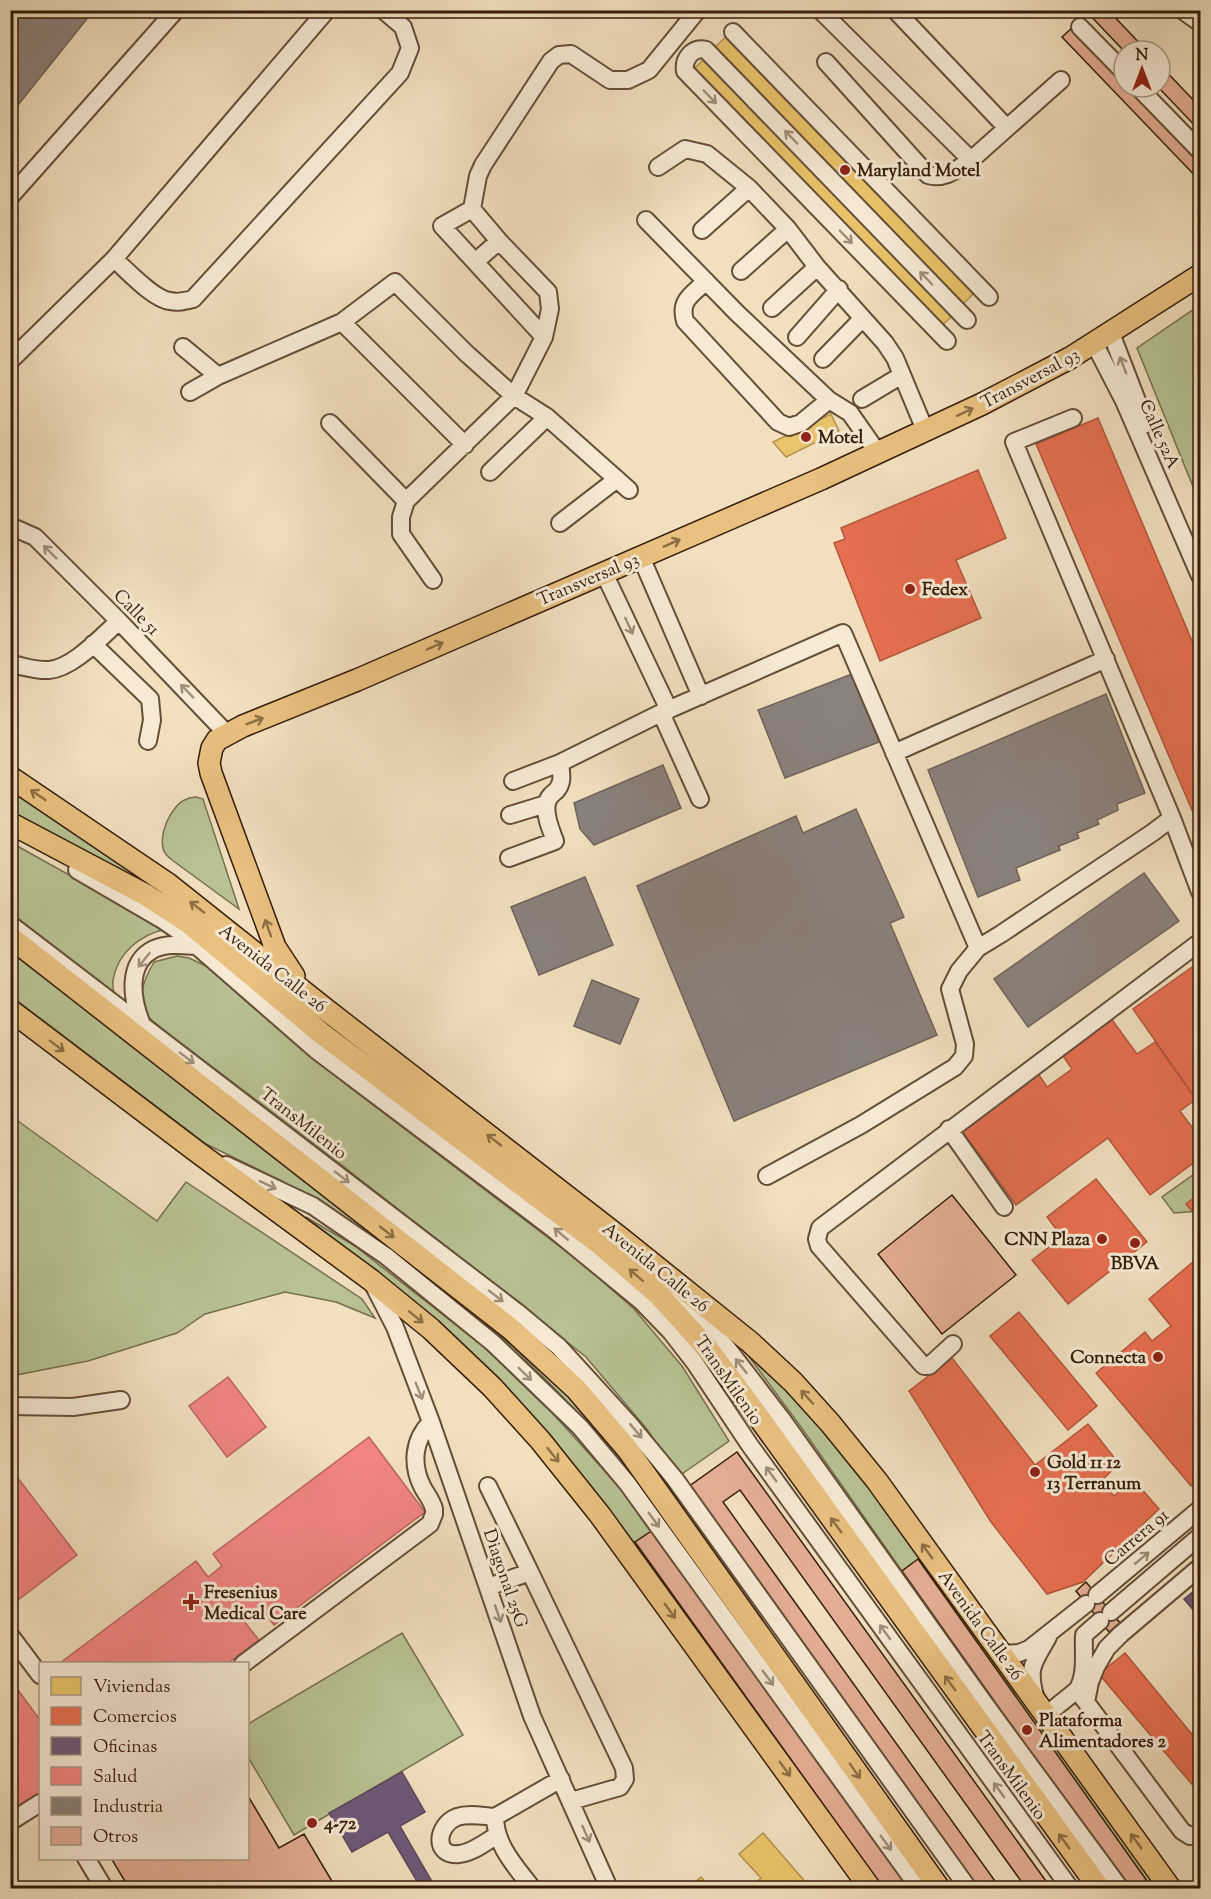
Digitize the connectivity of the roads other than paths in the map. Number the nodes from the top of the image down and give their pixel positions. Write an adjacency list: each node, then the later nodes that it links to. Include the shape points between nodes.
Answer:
1 (176, 10): 20 (street)
2 (327, 10): 26 (street)
3 (383, 10): 26 (street, via 403,27 410,48 400,73 193,299 179,302 156,296)
4 (820, 10): 17 (street)
5 (895, 10): 15 (street)
6 (1182, 10): 8 (street)
7 (697, 11): 21 (street, via 648,70 628,80 610,80 571,54 559,55 551,61 483,165)
8 (1200, 23)
9 (1080, 27): 11 (street)
10 (733, 32): 33 (street)
11 (1112, 60)
12 (826, 62): 17 (street, via 928,175 947,176)
13 (1061, 80): 15 (street)
14 (1150, 99): 16 (street)
15 (1007, 128): 17 (street)
16 (1200, 151)
17 (971, 160)
18 (658, 168): 19 (street, via 685,149 707,154)
19 (748, 188): 23 (street); 24 (street)
20 (10, 197)
21 (472, 209): 25 (street); 27 (street, via 442,226)
22 (646, 220): 31 (street)
23 (788, 229): 28 (street); 29 (street)
24 (702, 230)
25 (499, 242): 27 (street); 38 (street, via 548,292 550,309)
26 (114, 259): 44 (street)
27 (475, 262): 38 (street)
28 (817, 267): 32 (street); 34 (street)
29 (741, 271)
30 (1200, 275): 40 (main road, Transversal 93)
31 (706, 281): 50 (street); 50 (street, via 683,304 685,321 778,422 794,426)
32 (838, 289): 35 (street); 39 (street)
33 (989, 297)
34 (772, 308)
35 (862, 319): 43 (street); 45 (street, via 885,343)
36 (967, 320): 41 (street, one-way to 41, via 706,50 700,48 686,58 685,71)
37 (342, 322): 46 (street); 48 (street, via 395,282); 55 (street)
38 (544, 337): 48 (street)
39 (797, 337)
40 (1103, 338): 54 (main road, Transversal 93, one-way to 40, via 1036,377); 61 (street, Calle 52A, one-way to 40); 64 (street, Calle 52A, via 1124,401)
41 (947, 341)
42 (183, 347): 46 (street)
43 (823, 359)
44 (10, 361)
45 (902, 375): 49 (street); 54 (street)
46 (218, 376): 47 (street)
47 (190, 392)
48 (514, 396): 51 (street); 55 (street)
49 (862, 399)
50 (836, 404): 56 (street)
51 (547, 417): 57 (street); 59 (street, via 623,485)
52 (1072, 418): 68 (street, via 1014,442)
53 (330, 423): 58 (street)
54 (925, 430): 56 (main road, Transversal 93)
55 (465, 444): 58 (street)
56 (873, 455): 62 (main road, Transversal 93, one-way to 56)
57 (490, 472)
58 (406, 501): 65 (street, via 401,534)
59 (560, 523)
60 (11, 526): 66 (street, Calle 51, one-way to 60, via 35,537)
61 (1200, 555)
62 (641, 557): 63 (main road, Transversal 93); 70 (street)
63 (604, 573): 71 (street, one-way to 71); 72 (main road, Transversal 93, one-way to 63)
64 (1200, 576)
65 (433, 580)
66 (119, 621): 67 (street); 72 (street, Calle 51, one-way to 66)
67 (93, 644): 69 (street, via 66,666 50,670); 73 (street, via 150,699)
68 (1106, 659): 74 (street); 81 (street)
69 (10, 664)
70 (701, 696): 71 (street); 74 (street, via 843,633)
71 (665, 712): 75 (street); 78 (street)
72 (227, 734): 91 (main road, Transversal 93, one-way to 72, via 275,947 211,772 212,748)
73 (148, 741)
74 (894, 753): 90 (street)
75 (560, 763): 77 (street); 79 (street, via 562,780)
76 (10, 777): 91 (main road, Avenida Calle 26, one-way to 76, via 168,884)
77 (513, 781)
78 (700, 799)
79 (546, 804): 80 (street); 84 (street, via 555,841)
80 (510, 815)
81 (1172, 818): 85 (street); 90 (street)
82 (10, 823): 135 (main road, Avenida Calle 26, one-way to 82, via 744,1397 707,1348 658,1294 601,1245 321,1033 189,923)
83 (10, 830): 89 (street, TransMilenio, via 161,919)
84 (509, 858)
85 (1200, 892)
86 (10, 924): 93 (street, TransMilenio)
87 (10, 938): 132 (main road, one-way to 132, via 511,1329 576,1389 628,1450)
88 (1200, 942): 94 (street)
89 (196, 946): 93 (street, one-way to 93, via 166,945 146,955 133,982); 134 (street, TransMilenio, one-way to 89, via 671,1332 641,1301 552,1228 316,1050)
90 (978, 948): 96 (street, via 959,971 951,989 965,1044 964,1056 955,1067 861,1125)
91 (309, 996): 98 (main road, Avenida Calle 26, one-way to 91)
92 (10, 1010): 95 (main road, one-way to 95)
93 (141, 1023): 133 (street, TransMilenio, one-way to 133, via 559,1347 675,1479)
94 (950, 1129): 97 (street); 100 (street, via 828,1220 817,1239 924,1366 929,1366)
95 (196, 1151): 99 (main road); 131 (street, one-way to 131, via 313,1206 386,1256 493,1343 580,1426 627,1483)
96 (767, 1176)
97 (1004, 1207)
98 (618, 1236): 114 (main road, Avenida Calle 26, one-way to 98, via 877,1481 793,1382 750,1342); 136 (street, TransMilenio, one-way to 98, via 728,1349)
99 (370, 1280): 103 (street, Diagonal 25G, one-way to 103, via 387,1308); 130 (main road, one-way to 130, via 431,1329 540,1440 600,1515)
100 (953, 1344)
101 (121, 1400): 102 (street, via 73,1407)
102 (10, 1406)
103 (431, 1422): 109 (street, Diagonal 25G); 115 (street, via 418,1439 416,1467 434,1509 430,1524)
104 (488, 1486): 108 (street)
105 (1200, 1509): 110 (street, Carrera 91, one-way to 105)
106 (1200, 1536): 113 (street)
107 (1200, 1567): 117 (street, via 1107,1648)
108 (530, 1572): 109 (street); 120 (street, via 626,1774 620,1787)
109 (488, 1587): 119 (street, Diagonal 25G, one-way to 119, via 532,1716)
110 (1070, 1617): 111 (street, Carrera 91); 113 (street)
111 (1050, 1634): 114 (street, Carrera 91, via 1024,1651); 118 (street, Carrera 91, via 1031,1670)
112 (10, 1635): 116 (street)
113 (1084, 1635): 117 (street)
114 (1003, 1654): 118 (main road, Avenida Calle 26)
115 (246, 1662)
116 (39, 1674)
117 (1082, 1696): 118 (street); 125 (street, via 1182,1831 1190,1836)
118 (1041, 1708): 137 (main road, Avenida Calle 26, one-way to 118)
119 (561, 1779): 120 (street, Diagonal 25G); 122 (street)
120 (571, 1802): 129 (street, Diagonal 25G, one-way to 129)
121 (39, 1804): 123 (street)
122 (495, 1817): 124 (street); 124 (street, via 456,1818 444,1825 440,1842 449,1853 461,1854)
123 (10, 1822)
124 (497, 1835): 128 (street)
125 (1200, 1835)
126 (87, 1860): 127 (street)
127 (104, 1888)
128 (532, 1888)
129 (609, 1888)
130 (870, 1888)
131 (919, 1888)
132 (939, 1888)
133 (968, 1888)
134 (1070, 1888)
135 (1099, 1888)
136 (1120, 1888)
137 (1170, 1888)

